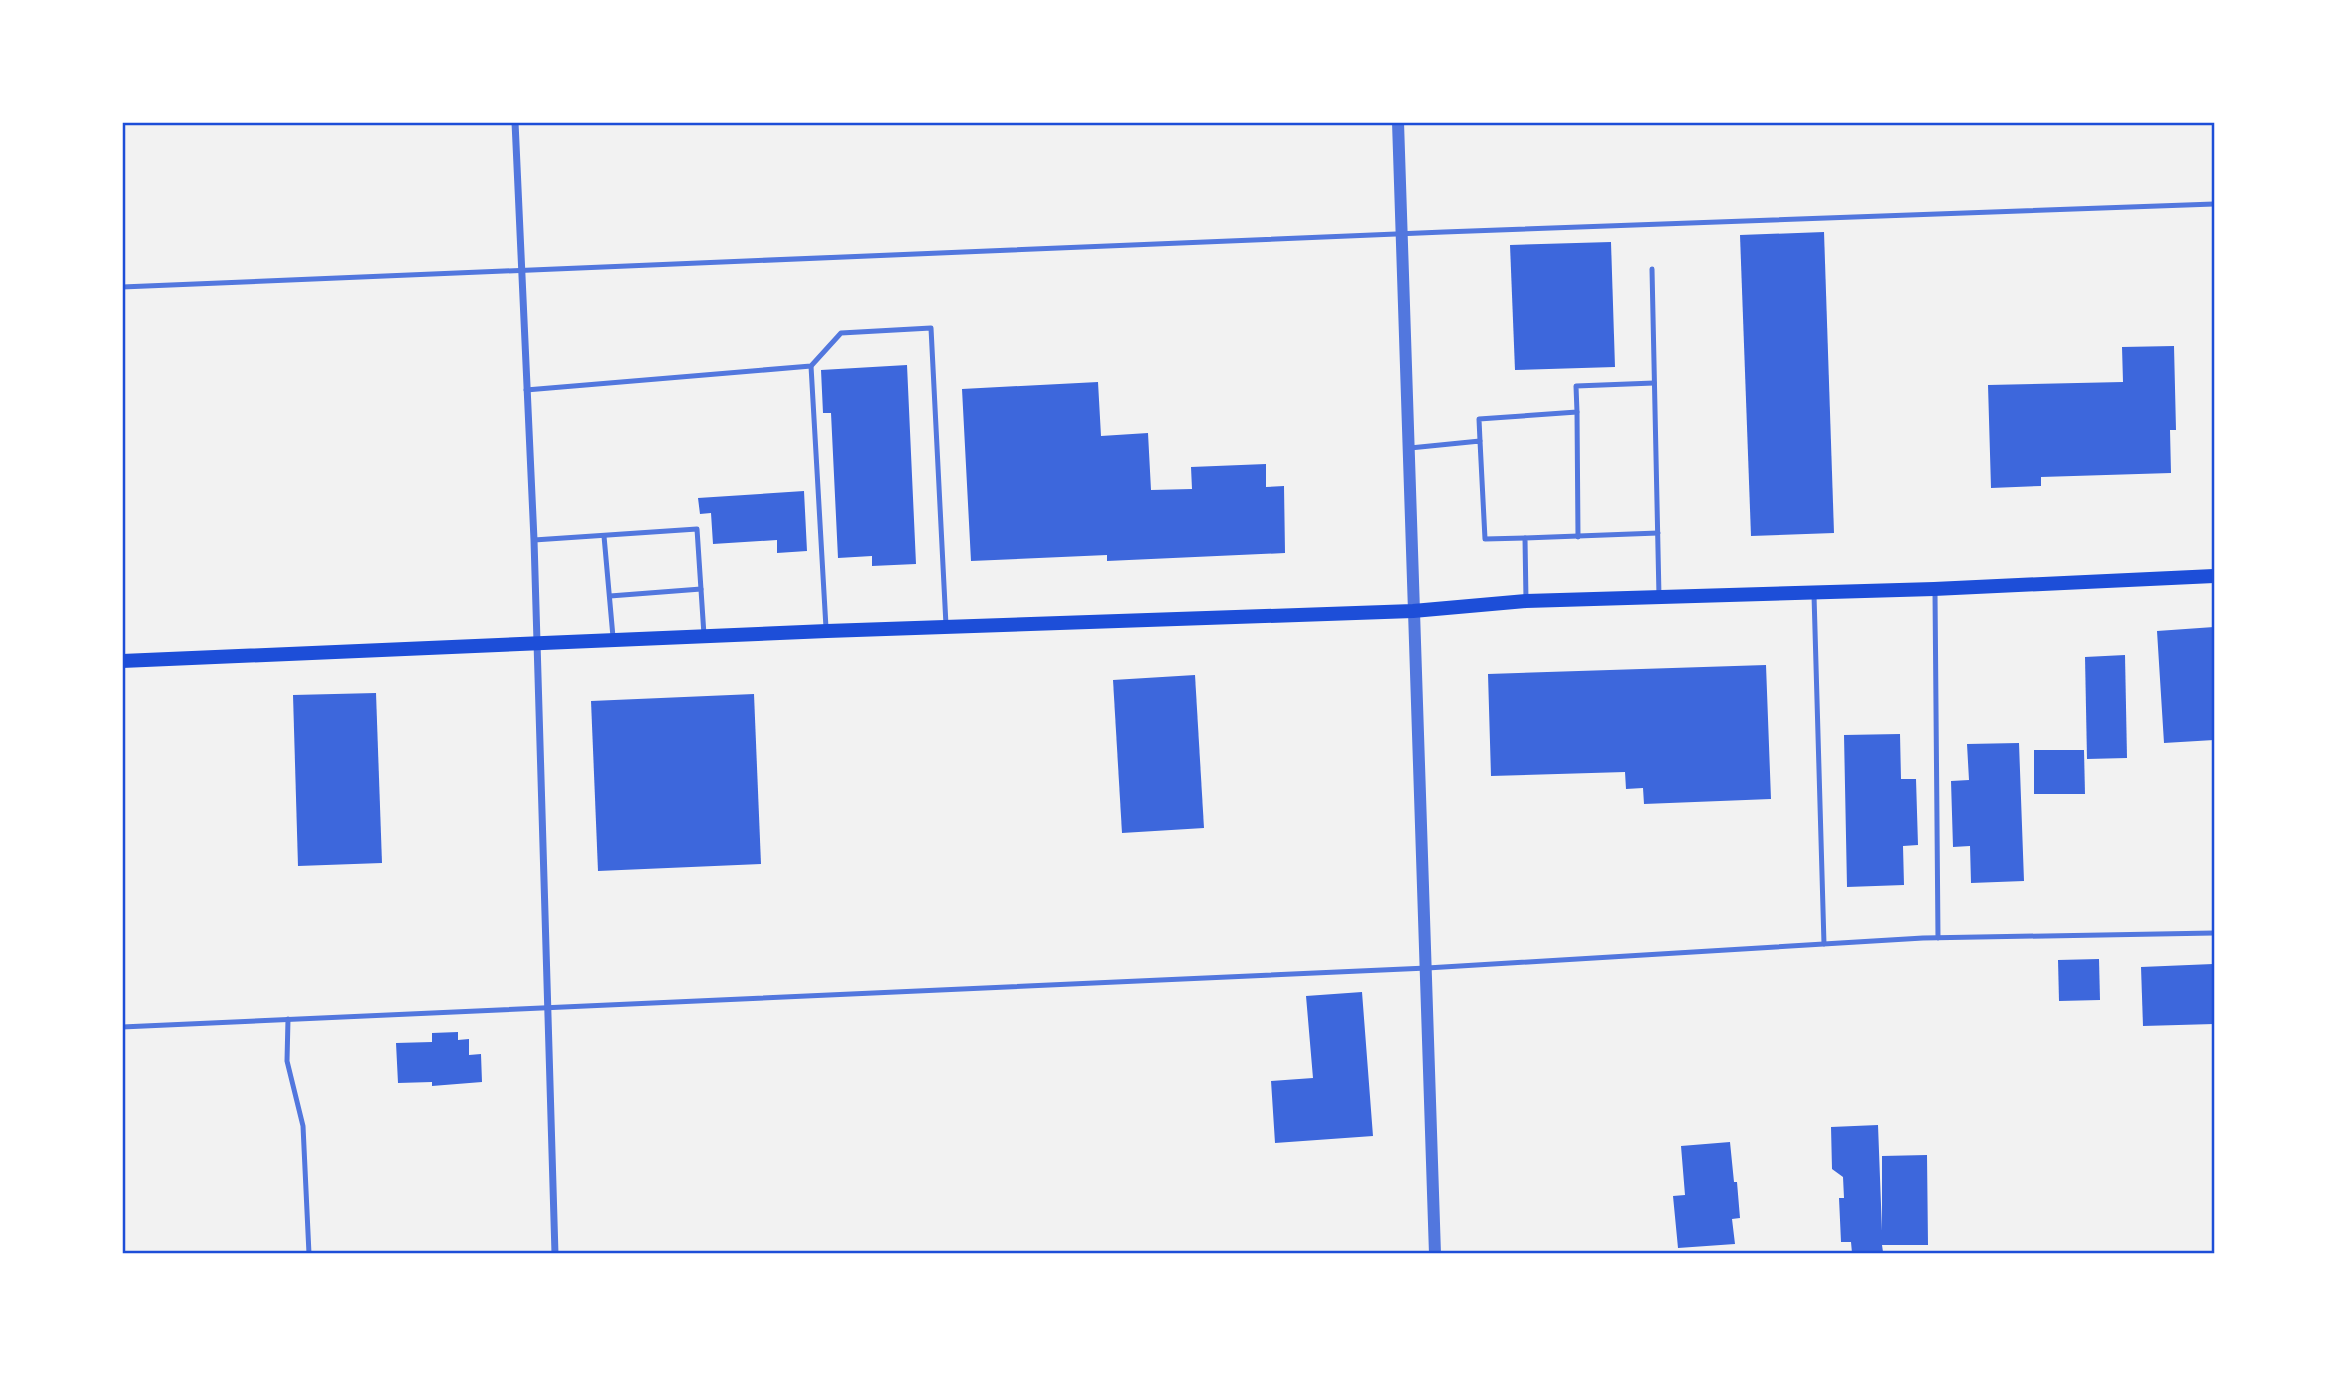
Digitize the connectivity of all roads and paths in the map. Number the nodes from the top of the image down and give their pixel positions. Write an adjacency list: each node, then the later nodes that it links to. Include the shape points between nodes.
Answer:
1 (515, 122): 6 (street)
2 (1398, 122): 4 (street)
3 (2214, 204): 4 (lane)
4 (1402, 234): 6 (lane); 13 (street)
5 (1652, 269): 9 (lane)
6 (521, 270): 7 (lane); 10 (street)
7 (122, 287)
8 (811, 366): 10 (lane); 27 (lane, via 841,333 931,328); 28 (lane)
9 (1654, 383): 11 (lane, via 1576,386); 14 (lane)
10 (526, 390): 18 (street)
11 (1577, 412): 12 (lane, via 1479,419); 16 (lane)
12 (1480, 441): 13 (lane); 17 (lane, via 1485,539)
13 (1410, 448): 26 (street)
14 (1658, 533): 16 (lane); 24 (lane)
15 (604, 536): 18 (lane); 20 (lane, via 697,529); 23 (lane)
16 (1578, 537): 17 (lane)
17 (1525, 538): 25 (lane)
18 (534, 540): 31 (street)
19 (2214, 576): 21 (main road)
20 (701, 589): 23 (lane); 29 (lane)
21 (1934, 589): 22 (main road); 34 (lane)
22 (1814, 592): 24 (main road); 35 (lane)
23 (610, 596): 30 (lane)
24 (1659, 596): 25 (main road)
25 (1526, 601): 26 (main road)
26 (1413, 611): 27 (main road); 36 (street)
27 (946, 628): 28 (main road)
28 (827, 631): 29 (main road)
29 (704, 637): 30 (main road)
30 (613, 640): 31 (main road)
31 (536, 643): 32 (main road); 37 (street)
32 (122, 661)
33 (2214, 933): 34 (lane)
34 (1938, 938): 35 (lane)
35 (1824, 944): 36 (lane)
36 (1427, 968): 37 (lane); 42 (street)
37 (547, 1007): 38 (lane); 41 (street)
38 (288, 1019): 39 (lane); 40 (lane, via 287,1061 303,1126)
39 (122, 1027)
40 (309, 1254)
41 (555, 1254)
42 (1435, 1254)

